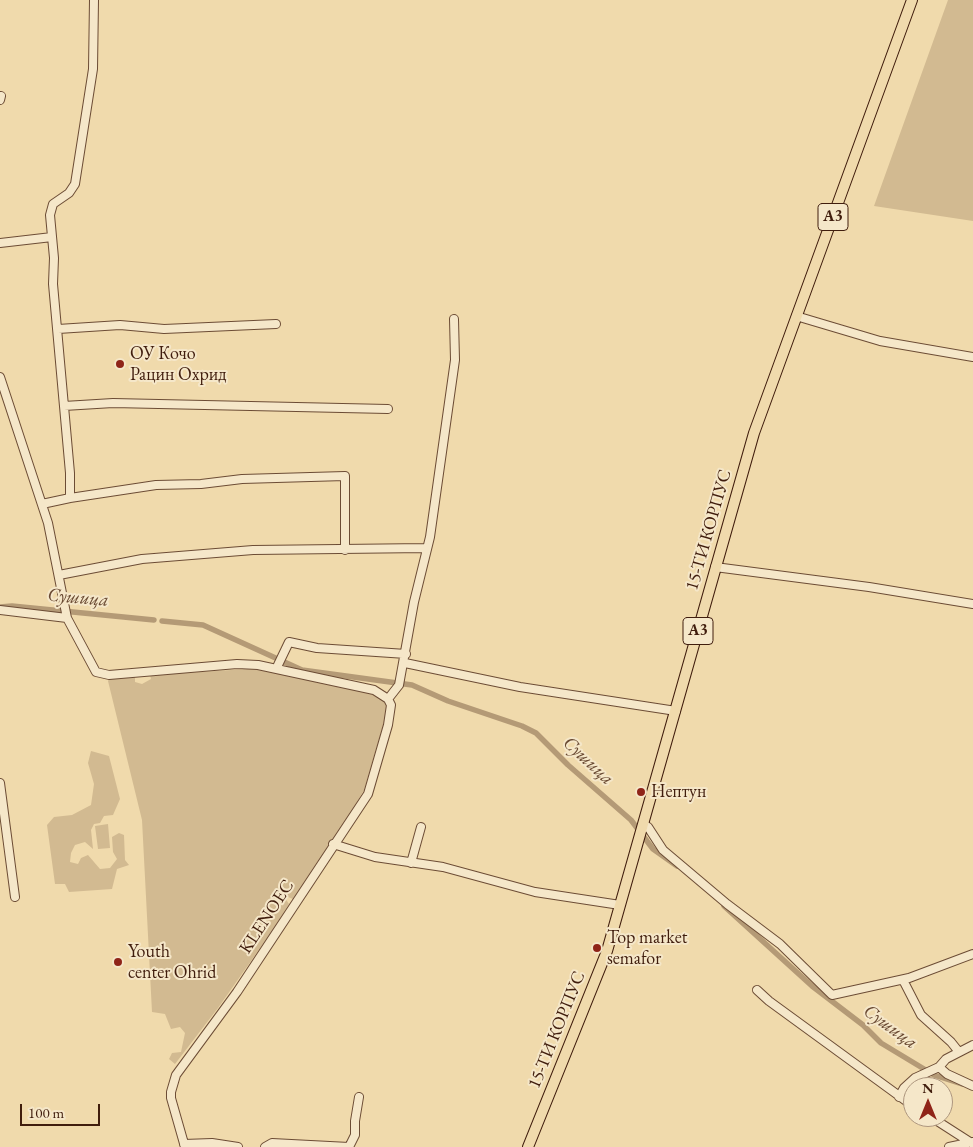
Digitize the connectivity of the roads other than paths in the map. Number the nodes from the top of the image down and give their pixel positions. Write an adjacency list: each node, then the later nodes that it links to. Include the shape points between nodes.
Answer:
1 (94, 0): 3 (street, via 93,69 76,176 72,189 50,208)
2 (912, 0): 5 (main road, A3)
3 (52, 236): 4 (street); 8 (street)
4 (0, 243)
5 (796, 316): 9 (street, via 880,341); 17 (main road, 15-ТИ КОРПУС / A3, via 754,433)
6 (454, 319): 15 (street, via 455,360)
7 (276, 324): 8 (street, via 164,329 120,325)
8 (58, 329): 11 (street)
9 (973, 358)
10 (0, 377): 14 (street)
11 (64, 406): 12 (street, via 113,403); 13 (street)
12 (388, 409)
13 (70, 498): 14 (street); 16 (street, via 156,485 345,476)
14 (42, 504): 18 (street)
15 (426, 548): 16 (street); 22 (street)
16 (345, 550): 18 (street, via 196,554 115,563)
17 (715, 567): 19 (street); 26 (main road, 15-ТИ КОРПУС / A3)
18 (59, 575): 21 (street)
19 (973, 604)
20 (0, 610): 21 (street)
21 (67, 618): 23 (street, via 92,667 100,675)
22 (406, 654): 23 (street, via 317,648 289,642); 24 (street)
23 (279, 661): 25 (street, via 306,677 374,690)
24 (404, 663): 25 (street, via 400,681); 26 (street, via 513,685)
25 (388, 698): 30 (street, KLENOEC, via 391,713 370,787)
26 (676, 711): 28 (main road, 15-ТИ КОРПУС / A3)
27 (0, 783): 32 (street)
28 (643, 826): 33 (main road, 15-ТИ КОРПУС / A3); 35 (street, via 648,827 663,850 780,944 829,994)
29 (421, 827): 31 (street)
30 (333, 844): 31 (street, via 344,850); 46 (street, KLENOEC, via 237,992 180,1069 171,1092)
31 (411, 863): 33 (street, via 443,867 535,892)
32 (15, 897)
33 (620, 905): 49 (main road, 15-ТИ КОРПУС / A3, via 607,951)
34 (973, 954): 35 (street)
35 (903, 980): 38 (street, via 921,1015)
36 (757, 990): 42 (street)
37 (973, 1045): 38 (street)
38 (959, 1052): 39 (street)
39 (933, 1070): 40 (street); 42 (street, via 908,1083)
40 (973, 1086)
41 (359, 1097): 48 (street, via 355,1134 349,1147 272,1143)
42 (900, 1097): 43 (street)
43 (903, 1099)
44 (947, 1127): 45 (street)
45 (972, 1143): 50 (street)
46 (185, 1145): 47 (street, via 212,1143)
47 (238, 1147)
48 (264, 1147)
49 (528, 1147)
50 (949, 1147)

